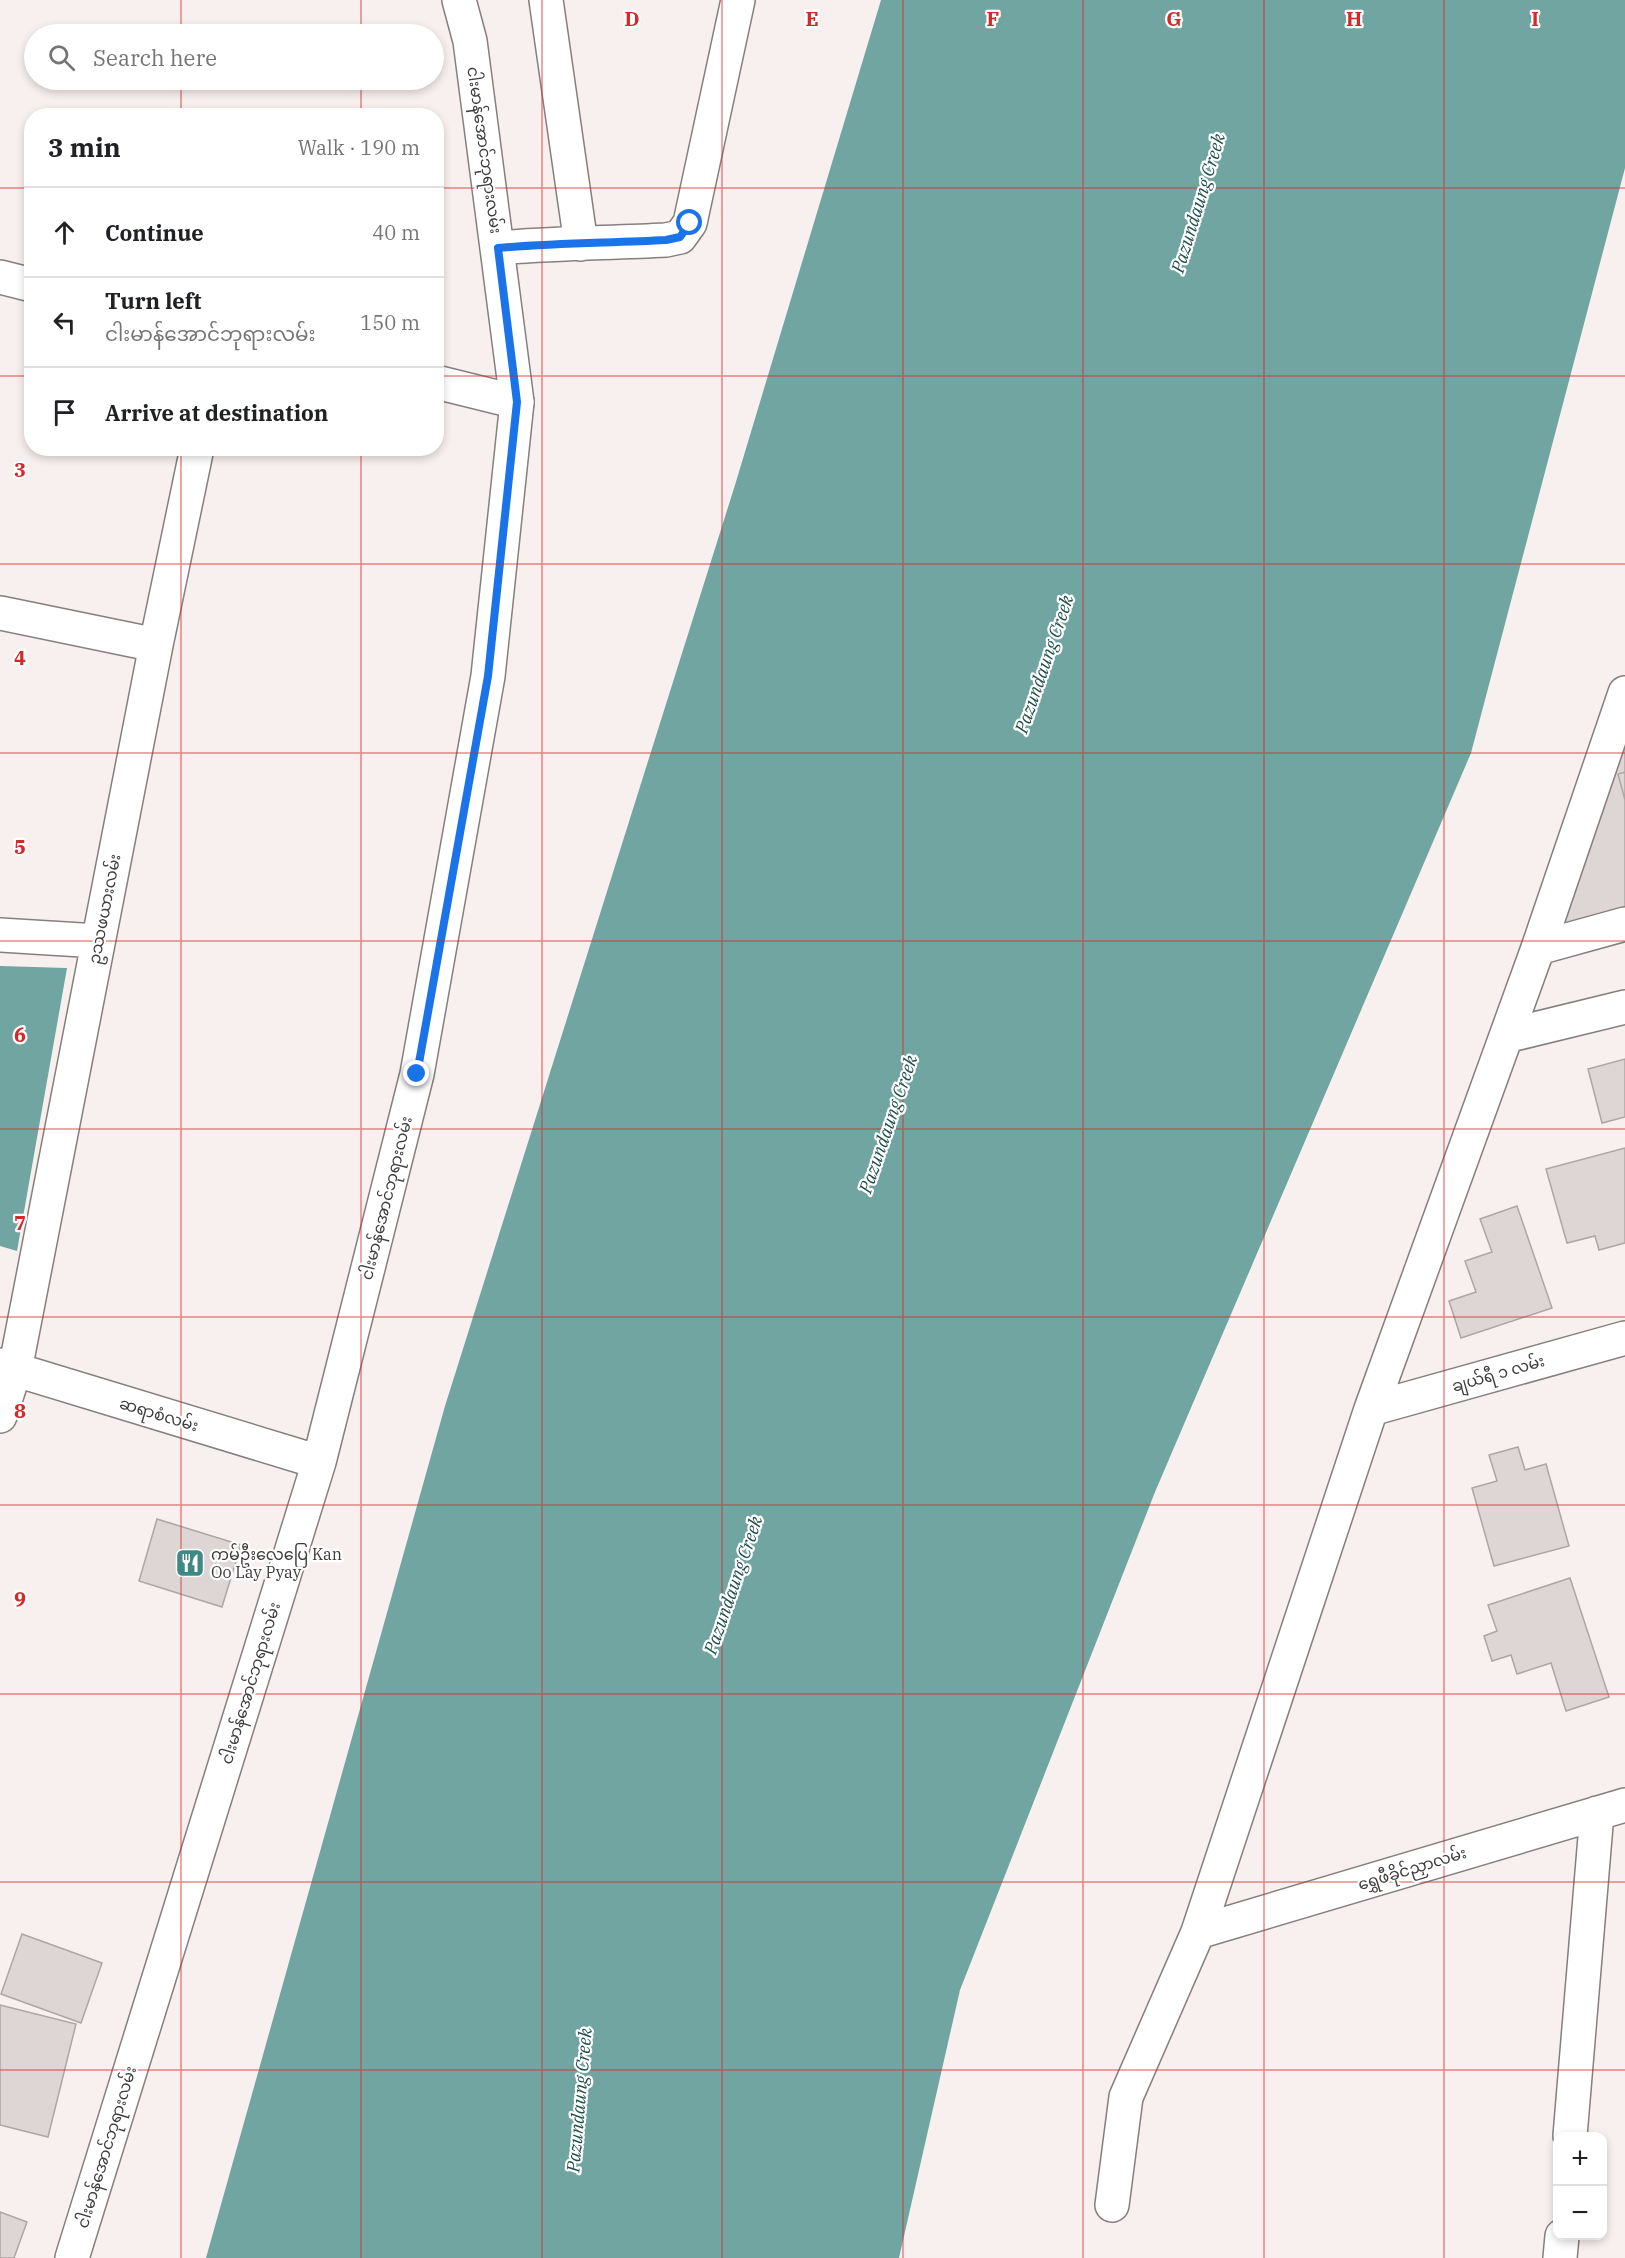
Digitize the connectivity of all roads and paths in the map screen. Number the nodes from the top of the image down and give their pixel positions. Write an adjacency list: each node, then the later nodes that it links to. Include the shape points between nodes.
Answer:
1 (459, 0): 5 (street, ငါးမာန်အောင်ဘုရားလမ်း, via 470,41)
2 (546, 0): 4 (street)
3 (738, 0): 4 (street, via 690,223 680,237 666,240)
4 (581, 244): 5 (street)
5 (498, 248): 9 (street, ငါးမာန်အောင်ဘုရားလမ်း)
6 (0, 277): 7 (street)
7 (24, 283)
8 (444, 384): 9 (street)
9 (517, 402): 24 (street, ငါးမာန်အောင်ဘုရားလမ်း, via 488,676 417,1074)
10 (195, 456): 12 (street, ဥဿဖယားလမ်း)
11 (0, 613): 12 (street)
12 (156, 645): 16 (street, ဥဿဖယားလမ်း)
13 (1625, 693): 17 (street)
14 (1625, 924): 17 (street)
15 (0, 935): 16 (street)
16 (98, 941): 21 (street, ဥဿဖယားလမ်း)
17 (1538, 948): 19 (street)
18 (1625, 1007): 19 (street)
19 (1506, 1036): 22 (street)
20 (1625, 1338): 22 (street, ချယ်ရီ ၁ လမ်း)
21 (8, 1367): 23 (street, ဥဿဖယားလမ်း); 24 (street, ဆရာစံလမ်း)
22 (1371, 1409): 26 (street)
23 (0, 1416)
24 (319, 1462): 30 (street, ငါးမာန်အောင်ဘုရားလမ်း)
25 (1611, 1809): 26 (street, ရွှေဖီခိုင်ညှာလမ်း); 27 (street)
26 (1198, 1932): 28 (street, via 1126,2097)
27 (1571, 2132)
28 (1112, 2205)
29 (1562, 2240): 31 (street)
30 (72, 2258)
31 (1560, 2258)

